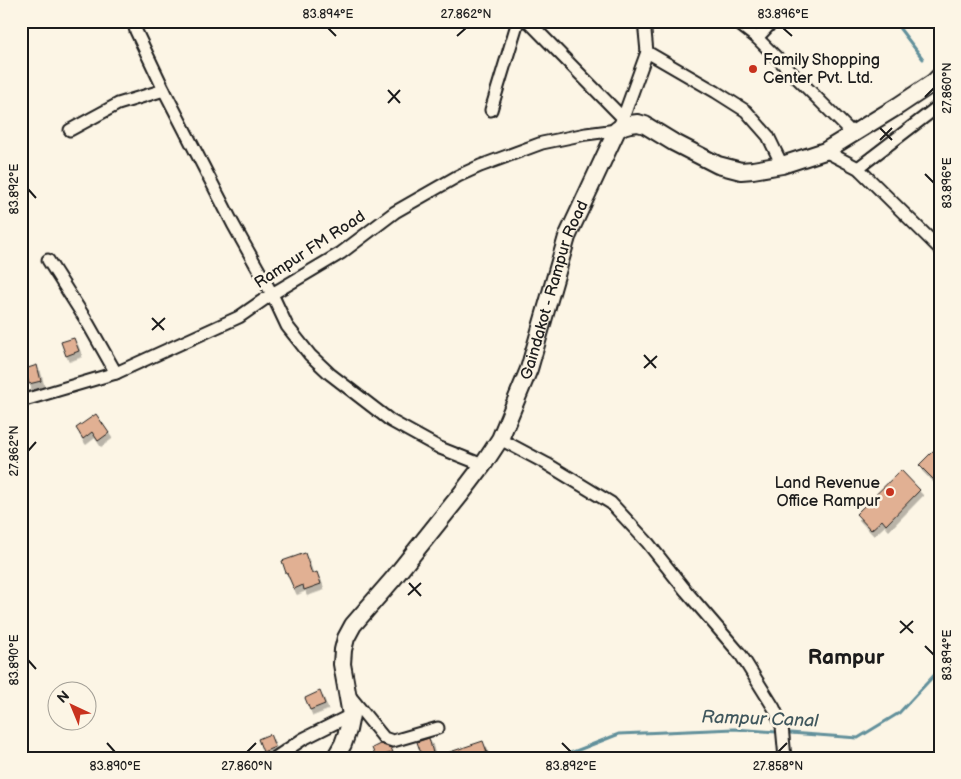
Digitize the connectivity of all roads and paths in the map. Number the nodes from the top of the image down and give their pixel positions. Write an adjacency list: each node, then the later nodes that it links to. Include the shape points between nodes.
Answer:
1 (133, 21): 10 (street)
2 (518, 21): 12 (street)
3 (528, 21): 13 (street)
4 (644, 21): 8 (street)
5 (735, 21): 7 (street)
6 (772, 21): 7 (street)
7 (757, 38): 15 (street)
8 (647, 52): 13 (street); 17 (street, via 746,111 768,136)
9 (940, 76): 15 (main road)
10 (164, 90): 14 (street, via 118,104); 21 (street)
11 (940, 106): 18 (street)
12 (491, 110)
13 (620, 124): 17 (main road, via 645,125 729,169 740,171); 21 (street, Rampur FM Road, via 542,143 458,176 395,212 341,253); 24 (main road, Gaindakot - Rampur Road, via 567,237 529,369)
14 (70, 130)
15 (853, 134): 16 (main road)
16 (825, 152): 17 (main road); 18 (street)
17 (782, 165)
18 (858, 168): 19 (street)
19 (940, 249)
20 (48, 260): 22 (street)
21 (272, 294): 22 (street, Rampur FM Road, via 239,317); 25 (street, via 287,326 330,374 391,421 440,448)
22 (116, 373): 23 (street, Rampur FM Road)
23 (21, 400)
24 (500, 439): 25 (main road, Gaindakot - Rampur Road); 29 (street, via 611,503 648,543 741,655 782,726)
25 (483, 465): 26 (main road, Gaindakot - Rampur Road, via 353,625 343,650)
26 (347, 694): 27 (main road, Gaindakot - Rampur Road); 28 (street, via 384,738 393,741)
27 (351, 714): 30 (street); 31 (main road, Gaindakot - Rampur Road, via 344,744)
28 (438, 728)
29 (785, 757)
30 (274, 758)
31 (335, 758)

